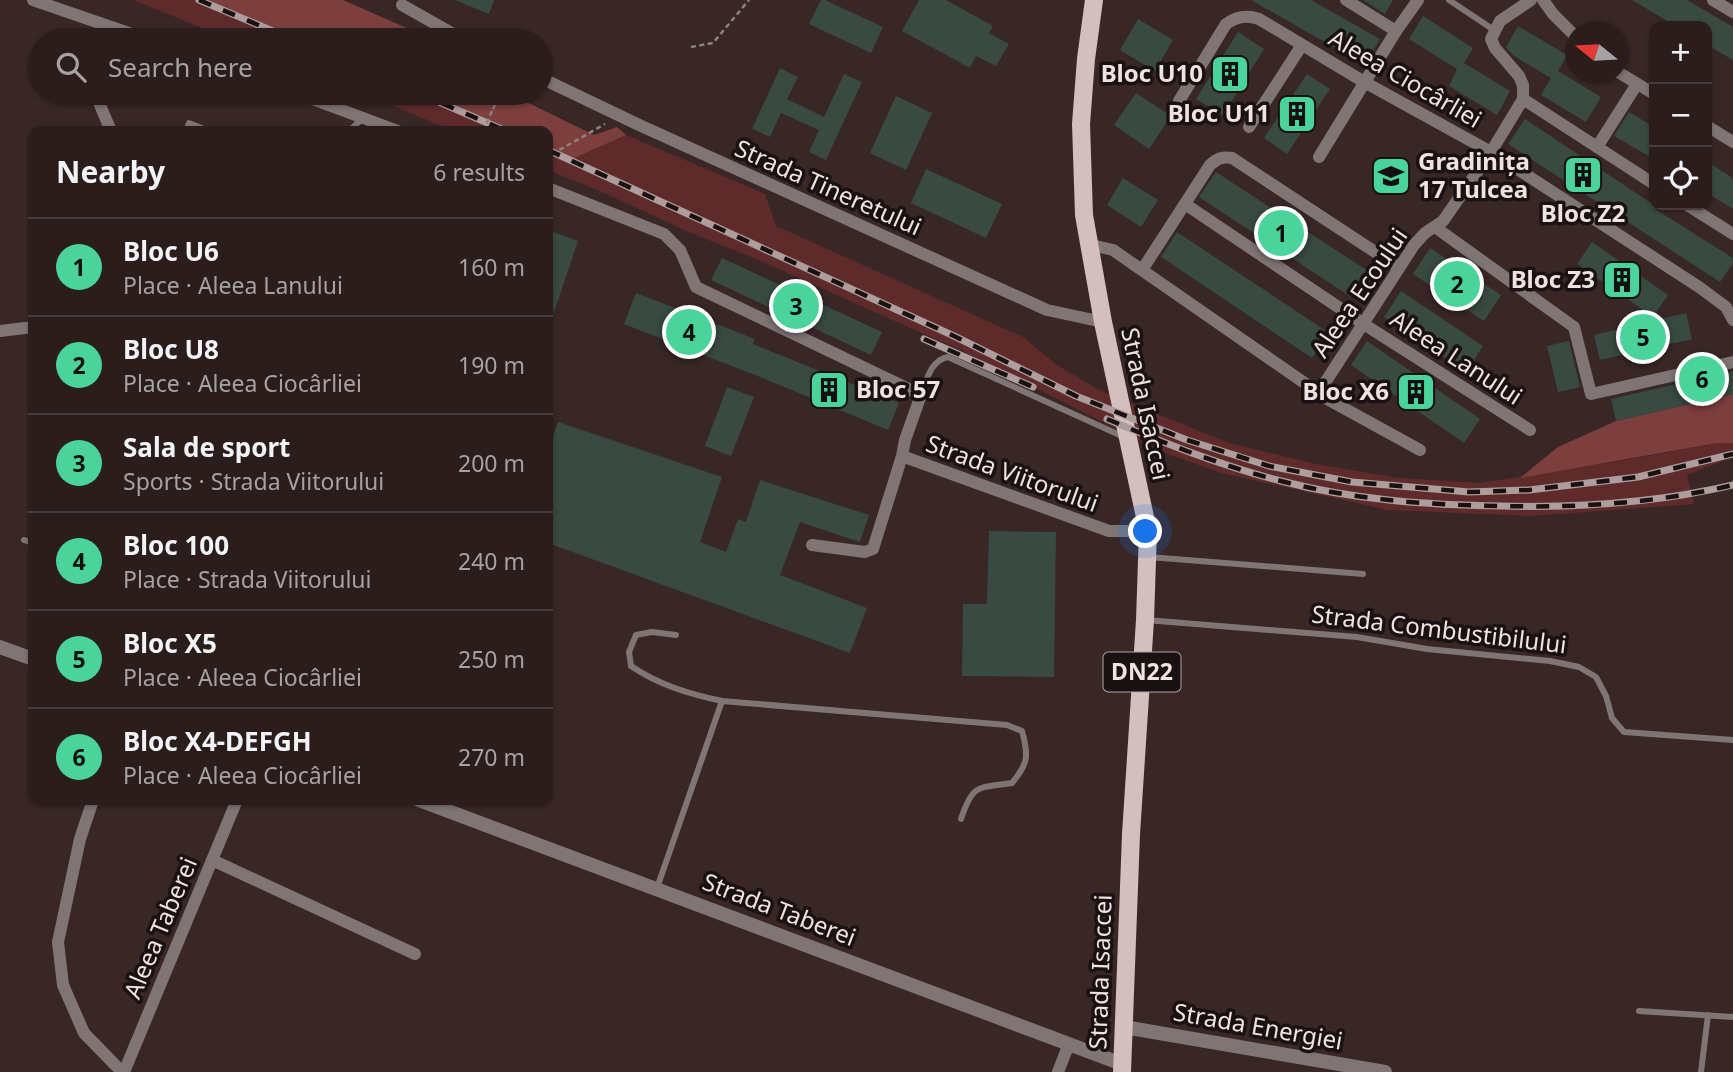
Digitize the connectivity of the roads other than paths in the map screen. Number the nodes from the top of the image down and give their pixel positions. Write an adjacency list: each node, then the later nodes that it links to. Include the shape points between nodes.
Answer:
1 (33, 0): 12 (street)
2 (1094, 0): 42 (main road, Strada Isaccei / DN22, via 1081,124)
3 (1346, 0): 15 (street)
4 (1418, 0): 15 (street)
5 (1449, 0): 14 (lane)
6 (1531, 0): 14 (street)
7 (1543, 0): 11 (street)
8 (1713, 0): 10 (street)
9 (404, 2): 13 (street)
10 (1733, 12)
11 (1565, 26)
12 (111, 28)
13 (438, 28)
14 (1494, 30): 22 (street, via 1491,39 1519,76)
15 (1396, 31): 18 (street)
16 (1302, 45): 18 (street, Aleea Ciocârliei); 23 (street, Aleea Ciocârliei, via 1259,19 1234,18); 30 (street)
17 (1628, 78): 20 (street)
18 (1366, 83): 34 (street, Aleea Ciocârliei); 35 (street)
19 (553, 84): 46 (street, Strada Tineretului, via 1047,310)
20 (1637, 84): 21 (street); 33 (street)
21 (1649, 91)
22 (1523, 99): 33 (street); 34 (street, Aleea Ecoului)
23 (1179, 101)
24 (100, 105): 27 (street)
25 (328, 105): 26 (street)
26 (363, 118): 28 (lane); 29 (street)
27 (109, 126)
28 (354, 126)
29 (385, 126)
30 (1249, 127)
31 (1712, 129): 32 (street)
32 (1733, 142)
33 (1597, 147): 36 (street)
34 (1491, 152): 40 (street, Aleea Ecoului); 45 (street, Aleea Ciocârliei, via 1699,287 1726,307)
35 (1319, 157)
36 (1649, 181)
37 (553, 190): 52 (street, Strada Viitorului, via 664,234 680,250 696,287)
38 (1185, 204): 43 (street, via 1210,165 1232,158); 44 (street); 47 (street, Aleea Lanului)
39 (1695, 210): 41 (street)
40 (1435, 227): 43 (street, Aleea Ecoului, via 1413,245); 50 (street, via 1574,327 1591,394)
41 (1733, 234)
42 (1087, 243): 44 (street, Aleea Ecoului, via 1113,250); 46 (main road, Strada Isaccei / DN22)
43 (1398, 267): 47 (street, Aleea Ecoului)
44 (1142, 270): 51 (street, Aleea Ecoului)
45 (1733, 320)
46 (1103, 322): 54 (main road, Strada Isaccei / DN22)
47 (1362, 323): 51 (street, Aleea Ecoului); 53 (street, Aleea Lanului)
48 (28, 328): 49 (street)
49 (0, 331)
50 (1733, 362)
51 (1319, 392): 55 (street)
52 (921, 395): 54 (lane, via 934,363 948,357); 56 (street, Strada Viitorului)
53 (1530, 430)
54 (1129, 440): 57 (main road, Strada Isaccei / DN22)
55 (1420, 450)
56 (902, 456): 57 (street, Strada Viitorului, via 1109,531); 60 (street, via 873,549 865,552)
57 (1148, 531): 61 (main road, Strada Isaccei / DN22)
58 (24, 540): 59 (lane)
59 (28, 541)
60 (812, 545)
61 (1147, 557): 62 (lane); 63 (main road, Strada Isaccei / DN22)
62 (1363, 574)
63 (1145, 620): 68 (lane, Strada Combustibilului, via 1357,637 1427,649 1550,660 1596,677 1612,718 1624,732); 79 (main road, Strada Isaccei / DN22)
64 (676, 635): 67 (lane, via 636,635 629,652 631,666 648,678)
65 (0, 647): 66 (street)
66 (28, 657)
67 (722, 701): 72 (lane, via 1007,725 1022,732 1027,746 1025,767 1012,783 981,787 968,797); 74 (lane)
68 (1733, 740)
69 (91, 805): 82 (street, via 58,942 63,985 84,1032)
70 (235, 805): 73 (street, Aleea Taberei)
71 (433, 805): 74 (street, Strada Taberei)
72 (961, 819)
73 (212, 860): 75 (street); 82 (street, Aleea Taberei)
74 (657, 888): 80 (street, Strada Taberei)
75 (415, 954)
76 (1639, 1011): 77 (lane)
77 (1708, 1015): 78 (lane); 85 (lane)
78 (1733, 1017)
79 (1124, 1027): 81 (main road, Strada Isaccei / DN22); 84 (street, Strada Energiei)
80 (1069, 1044): 81 (street, Strada Taberei); 83 (street)
81 (1122, 1068)
82 (123, 1072)
83 (1058, 1072)
84 (1385, 1072)
85 (1701, 1072)

